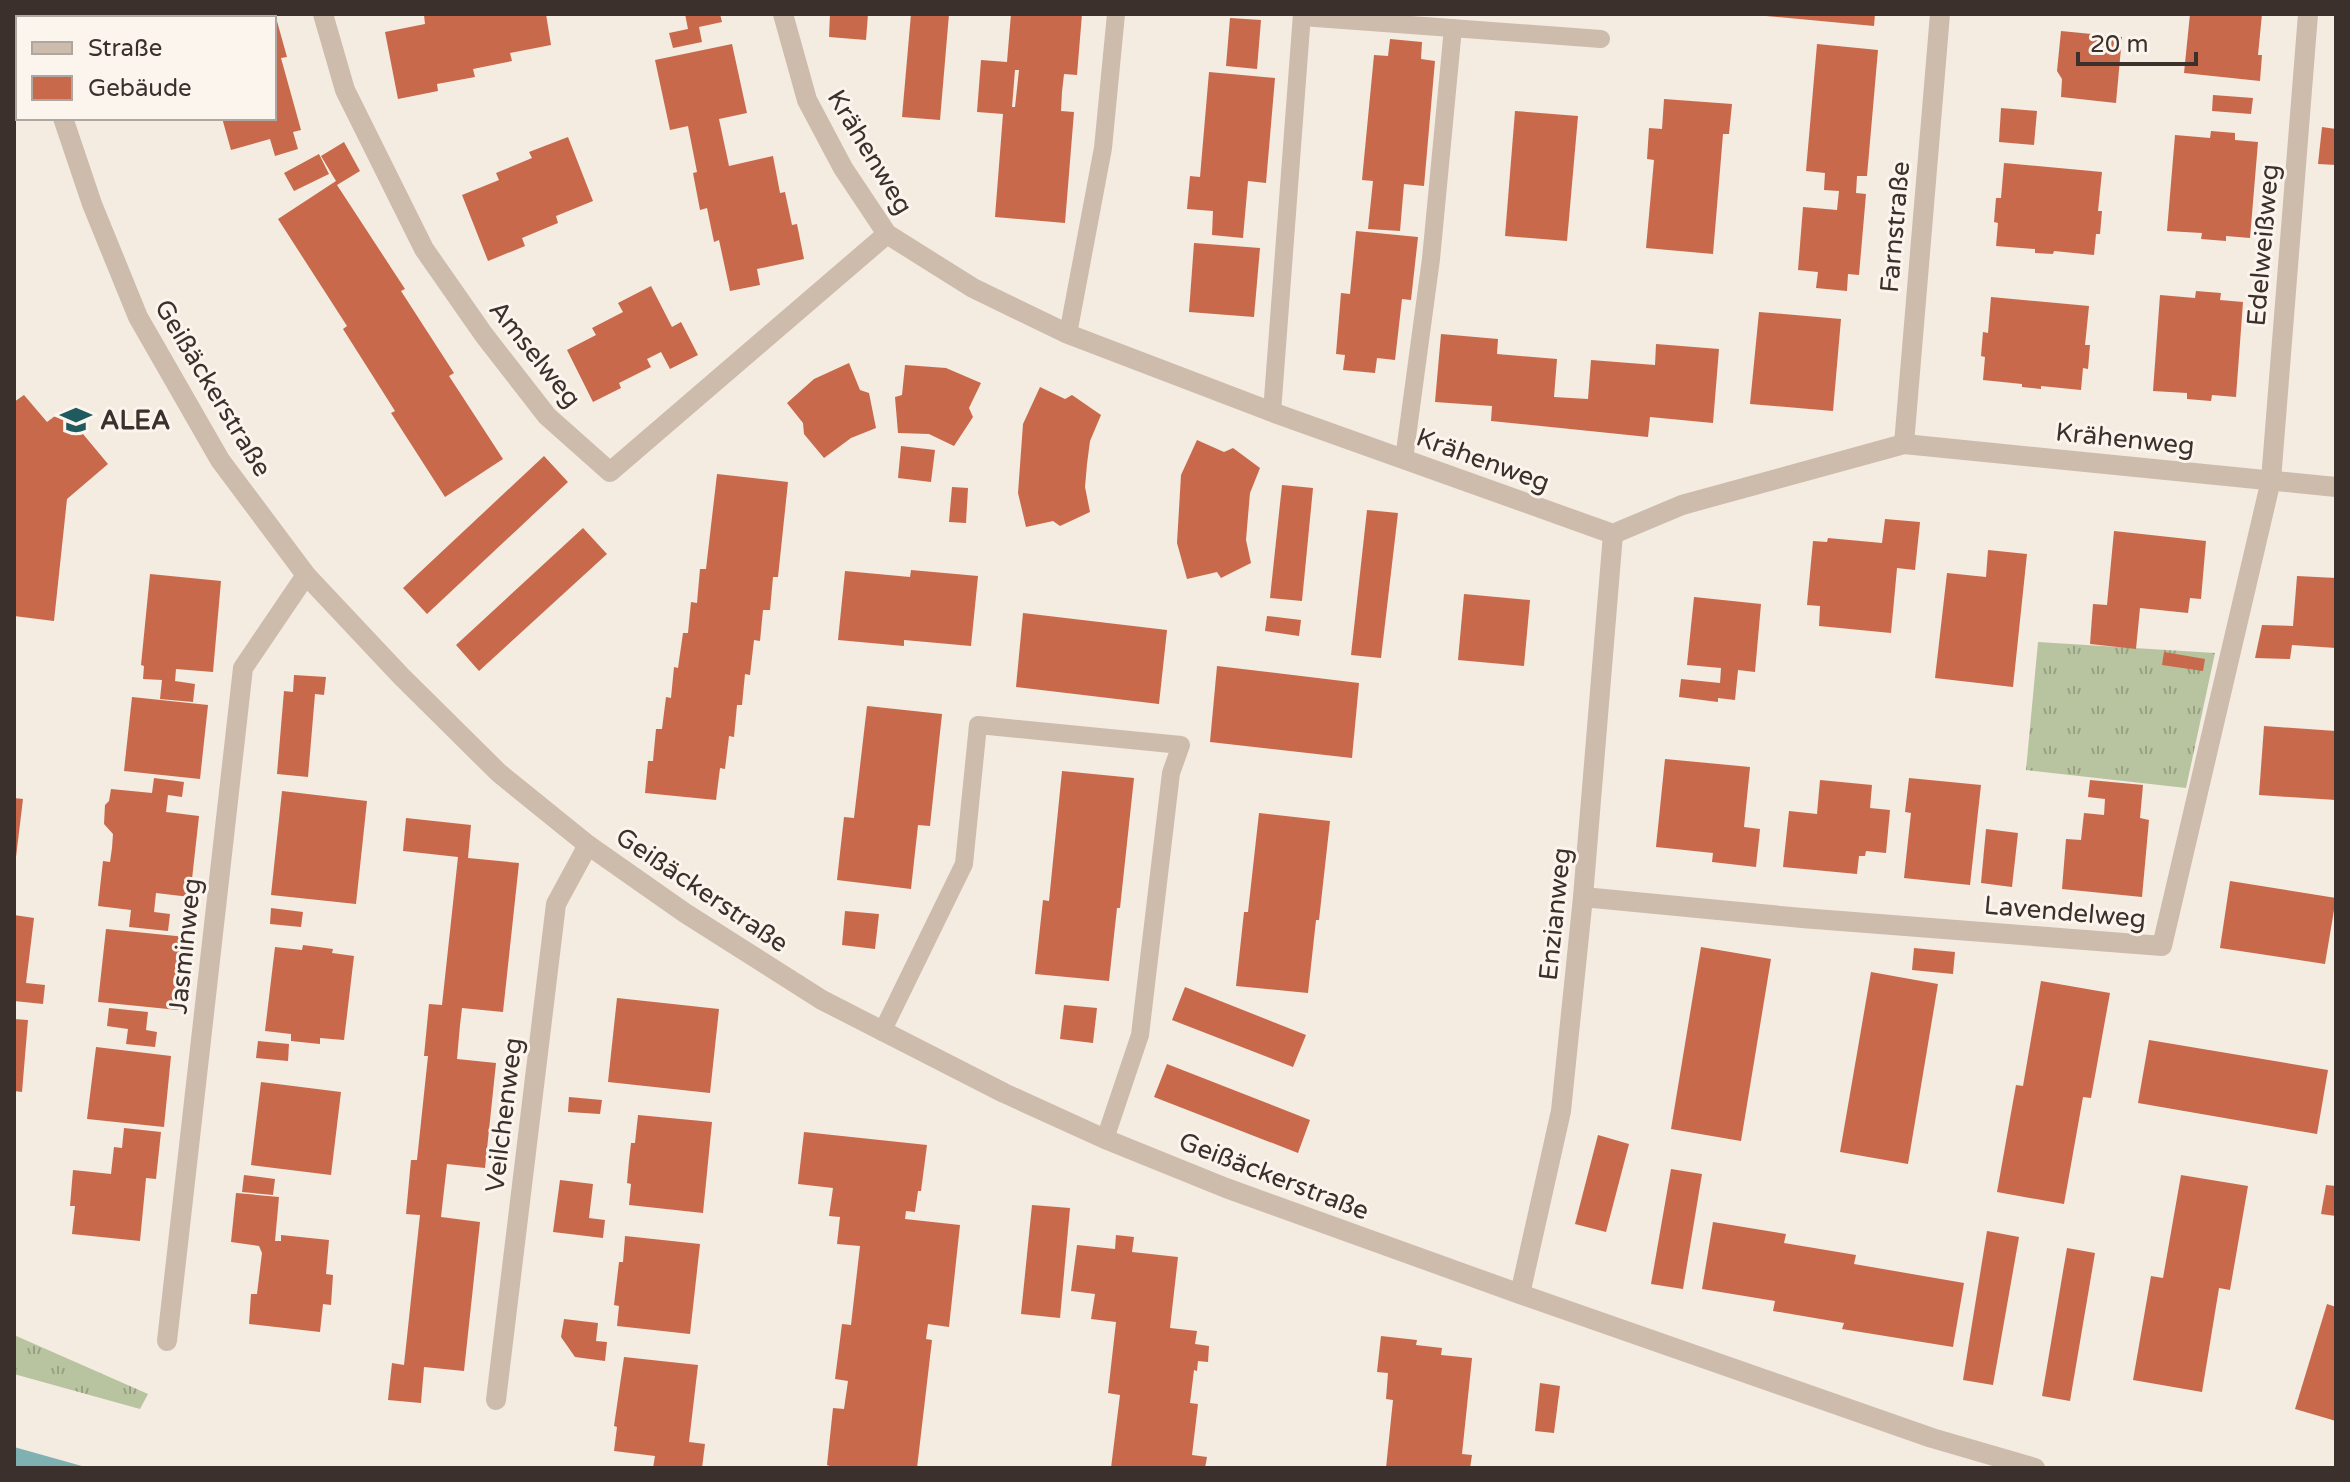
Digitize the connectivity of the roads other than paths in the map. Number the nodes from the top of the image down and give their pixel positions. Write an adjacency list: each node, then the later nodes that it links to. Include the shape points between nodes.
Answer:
1 (323, 14): 11 (street, Amselweg, via 345,90 424,249 547,416 610,472)
2 (783, 14): 11 (street, Krähenweg, via 807,100)
3 (1116, 14): 12 (lane, via 1103,148)
4 (1940, 14): 14 (street, Farnstraße)
5 (2308, 14): 16 (street, Edelweißweg)
6 (1302, 15): 8 (lane); 13 (lane)
7 (1510, 23): 8 (lane); 9 (lane)
8 (1453, 28): 15 (lane, via 1431,259)
9 (1601, 39)
10 (64, 120): 19 (street, Geißäckerstraße, via 138,317 220,460)
11 (887, 234): 12 (street, Krähenweg, via 973,288)
12 (1068, 334): 13 (street, Krähenweg)
13 (1272, 412): 15 (street, Krähenweg)
14 (1904, 444): 16 (street, Krähenweg); 18 (street, Krähenweg, via 1682,505)
15 (1404, 459): 18 (street, Krähenweg)
16 (2271, 480): 17 (street, Krähenweg); 21 (street, Lavendelweg, via 2162,946)
17 (2336, 487)
18 (1613, 534): 21 (street, Enzianweg)
19 (306, 575): 20 (street, Geißäckerstraße, via 499,773); 25 (street, Jasminweg, via 243,668)
20 (588, 845): 22 (street, Geißäckerstraße, via 724,939); 26 (street, Veilchenweg, via 556,904)
21 (1583, 897): 24 (street, Enzianweg, via 1561,1111)
22 (882, 1032): 23 (street, Geißäckerstraße); 23 (lane, via 964,864 978,725 1181,745 1171,773 1140,1035)
23 (1105, 1139): 24 (street, Geißäckerstraße)
24 (1520, 1294): 27 (street, Geißäckerstraße, via 1932,1438)
25 (167, 1341)
26 (496, 1400)
27 (2035, 1468)

